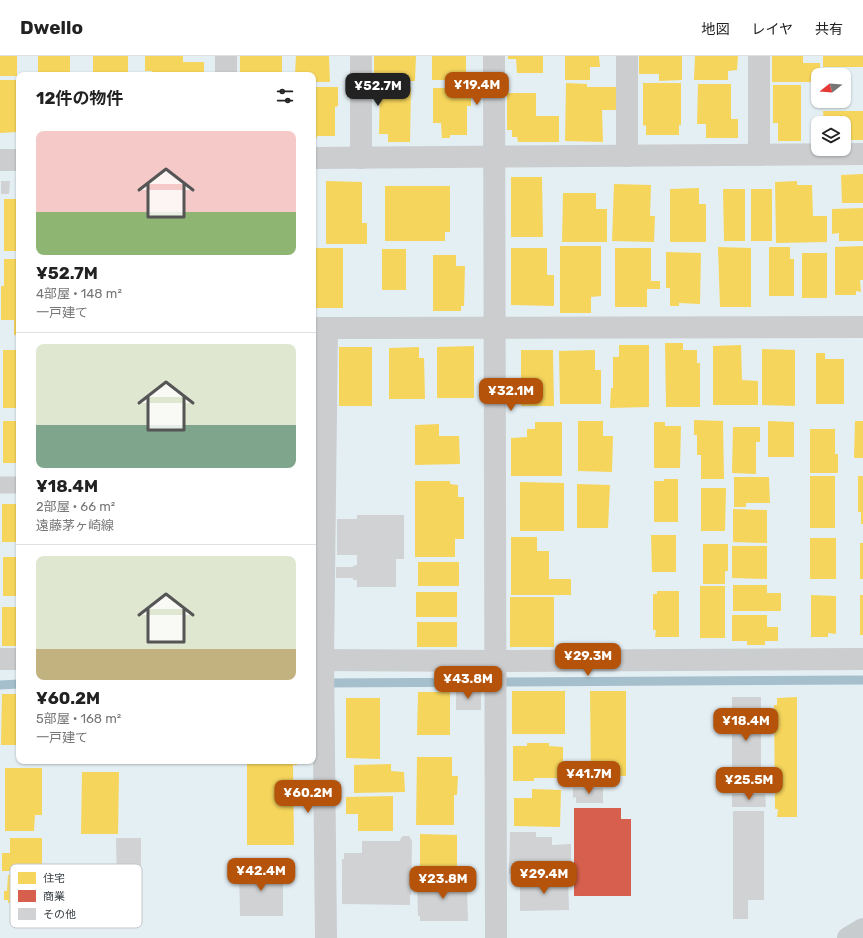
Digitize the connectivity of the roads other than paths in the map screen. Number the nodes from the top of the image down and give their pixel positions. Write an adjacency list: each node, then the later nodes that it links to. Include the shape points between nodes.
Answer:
1 (226, 56): 6 (street)
2 (361, 56): 12 (street)
3 (494, 56): 9 (street)
4 (627, 56): 10 (street)
5 (759, 56): 8 (street)
6 (226, 72)
7 (863, 154): 8 (street)
8 (759, 155): 10 (street)
9 (494, 156): 10 (street); 12 (street); 17 (street)
10 (627, 156)
11 (316, 158): 12 (street)
12 (361, 158)
13 (0, 160): 14 (street)
14 (16, 160)
15 (863, 327): 17 (street)
16 (320, 328): 17 (street); 23 (street)
17 (494, 328): 24 (street)
18 (0, 485): 19 (lane)
19 (16, 485)
20 (0, 659): 21 (street)
21 (16, 659)
22 (863, 659): 24 (street)
23 (320, 662): 24 (street); 26 (street, via 324,689)
24 (496, 672): 27 (street)
25 (863, 929): 28 (main road)
26 (326, 938)
27 (496, 938)
28 (848, 938)

